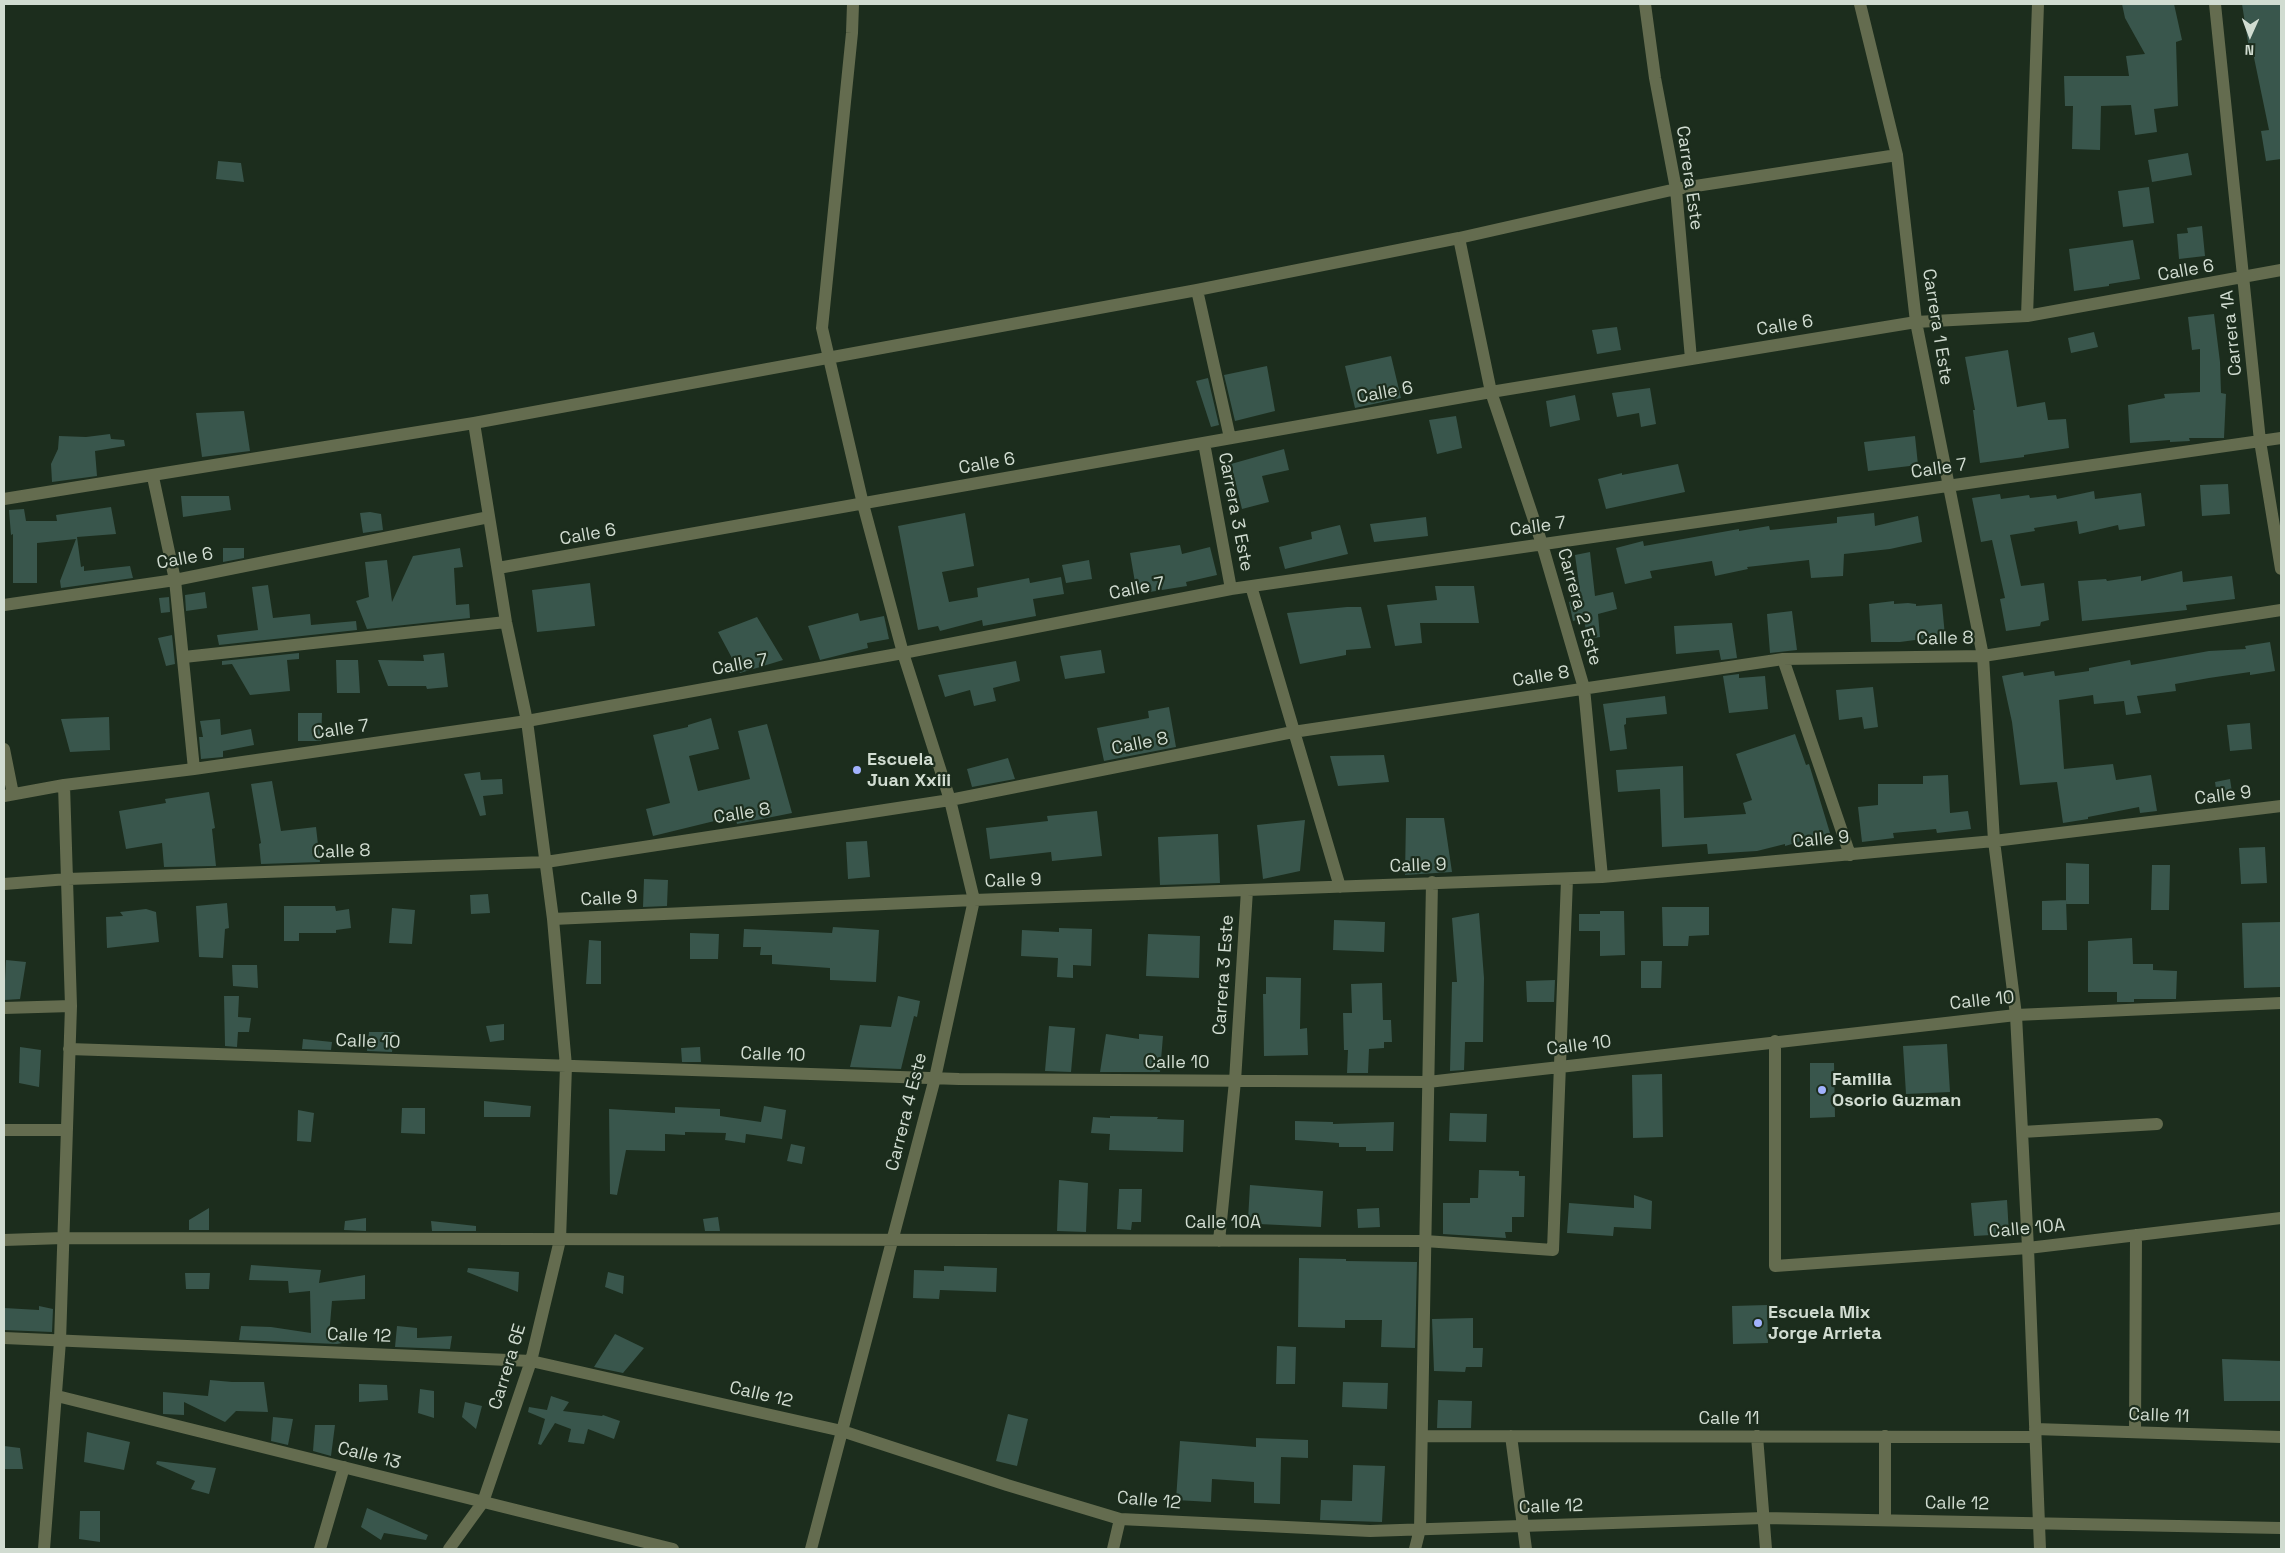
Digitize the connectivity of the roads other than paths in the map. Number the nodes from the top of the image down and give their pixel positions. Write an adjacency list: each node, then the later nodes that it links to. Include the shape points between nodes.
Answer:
1 (853, 4): 14 (street, Carrera 4 Este, via 822,319)
2 (1645, 4): 7 (street, Carrera Este)
3 (1860, 4): 6 (street, Carrera 1 Este)
4 (2038, 4): 12 (street)
5 (2215, 4): 10 (street, Carrera 1A)
6 (1897, 155): 7 (street); 13 (street, Carrera 1 Este)
7 (1676, 189): 8 (street); 15 (street, Carrera Este)
8 (1460, 238): 11 (street); 16 (street, Carrera 2 Este)
9 (2281, 270): 10 (street, Calle 6)
10 (2244, 278): 12 (street, Calle 6); 20 (street, Carrera 1A)
11 (1197, 290): 14 (street); 18 (street)
12 (2027, 316): 13 (street, Calle 6)
13 (1916, 322): 15 (street, Calle 6); 23 (street, Carrera 1 Este)
14 (829, 358): 17 (street); 25 (street, Carrera 4 Este)
15 (1691, 359): 16 (street, Calle 6)
16 (1491, 392): 18 (street, Calle 6); 27 (street, Carrera 2 Este)
17 (474, 423): 22 (street); 26 (street, Carrera 6E)
18 (1230, 438): 21 (street, Calle 6)
19 (2281, 438): 20 (street, Calle 7)
20 (2260, 441): 23 (street, Calle 7); 29 (street, Carrera 1A)
21 (1204, 442): 25 (street, Calle 6); 32 (street, Carrera 3 Este)
22 (153, 477): 24 (street); 30 (street)
23 (1948, 486): 27 (street, Calle 7); 37 (street, Carrera 1 Este)
24 (4, 499)
25 (863, 504): 28 (street, Calle 6); 36 (street, Carrera 4 Este)
26 (489, 516): 28 (street, Carrera 6E); 30 (street, Calle 6)
27 (1542, 544): 31 (street, Calle 7); 40 (street, Carrera 2 Este)
28 (498, 568): 35 (street, Carrera 6E)
29 (2281, 569)
30 (175, 580): 33 (street, Calle 6); 38 (street)
31 (1251, 586): 32 (street, Calle 7); 42 (street, Carrera 3 Este)
32 (1231, 589): 36 (street, Calle 7)
33 (4, 605)
34 (2281, 610): 37 (street, Calle 8)
35 (506, 622): 38 (street); 41 (street, Carrera 6E)
36 (903, 653): 41 (street, Calle 7); 47 (street, Carrera 4 Este)
37 (1983, 656): 39 (street, Calle 8); 49 (street, Carrera 1 Este)
38 (184, 657): 44 (street)
39 (1783, 659): 40 (street, Calle 8); 50 (street)
40 (1584, 688): 42 (street, Calle 8); 52 (street, Carrera 2 Este)
41 (526, 721): 44 (street, Calle 7); 51 (street, Carrera 6E)
42 (1293, 732): 47 (street, Calle 8); 57 (street, Carrera 3 Este)
43 (4, 749): 46 (street)
44 (194, 769): 45 (street, Calle 7)
45 (64, 784): 46 (street, Calle 7); 53 (street)
46 (9, 795)
47 (950, 800): 51 (street, Calle 8); 59 (street, Carrera 4 Este)
48 (2281, 806): 49 (street, Calle 9)
49 (1994, 841): 50 (street, Calle 9); 64 (street, Carrera 1 Este)
50 (1850, 854): 52 (street, Calle 9)
51 (546, 862): 53 (street, Calle 8); 60 (street, Carrera 6E)
52 (1602, 877): 54 (street, Calle 9)
53 (68, 879): 56 (street, Calle 8); 62 (street)
54 (1567, 879): 55 (street, Calle 9); 67 (street)
55 (1432, 882): 57 (street, Calle 9); 71 (street)
56 (4, 884)
57 (1340, 887): 58 (street, Calle 9)
58 (1247, 890): 59 (street, Calle 9); 70 (street, Carrera 3 Este)
59 (974, 900): 60 (street, Calle 9); 69 (street, Carrera 4 Este)
60 (553, 919): 68 (street, Carrera 6E)
61 (2281, 1003): 64 (street, Calle 10)
62 (71, 1006): 63 (street); 66 (street)
63 (4, 1008)
64 (2016, 1015): 65 (street, Calle 10); 75 (street, Carrera 1 Este)
65 (1776, 1041): 67 (street, Calle 10); 84 (street, Calle 10A, via 1776,1266)
66 (69, 1049): 68 (street, Calle 10); 74 (street)
67 (1560, 1065): 71 (street, Calle 10); 83 (street, Calle 10A, via 1553,1250)
68 (566, 1066): 69 (street, Calle 10); 80 (street, Carrera 6E)
69 (935, 1078): 70 (street, Calle 10); 81 (street, Carrera 4 Este)
70 (1235, 1081): 71 (street, Calle 10); 82 (street, Carrera 3 Este)
71 (1428, 1082): 83 (street)
72 (2157, 1124): 75 (street)
73 (4, 1130): 74 (street)
74 (67, 1130): 78 (street)
75 (2022, 1132): 84 (street, Carrera 1 Este)
76 (2281, 1218): 77 (street, Calle 10A)
77 (2136, 1235): 84 (street, Calle 10A); 90 (street)
78 (63, 1238): 79 (street, Calle 10A); 80 (street, Calle 10A); 86 (street)
79 (4, 1240)
80 (560, 1240): 81 (street, Calle 10A); 87 (street, Carrera 6E)
81 (892, 1241): 82 (street, Calle 10A); 89 (street, Carrera 4 Este)
82 (1219, 1241): 83 (street, Calle 10A)
83 (1425, 1241): 92 (street)
84 (2028, 1248): 91 (street, Carrera 1 Este)
85 (4, 1338): 86 (street, Calle 12)
86 (60, 1342): 87 (street, Calle 12); 88 (street)
87 (530, 1361): 89 (street, Calle 12); 98 (street, Carrera 6E)
88 (57, 1396): 97 (street, Calle 13); 106 (street)
89 (842, 1431): 99 (street, Calle 12); 110 (street, Carrera 4 Este)
90 (2135, 1432): 91 (street, Calle 11); 96 (street, Calle 11)
91 (2035, 1433): 95 (street, Calle 11); 102 (street, Carrera 1 Este)
92 (1422, 1436): 93 (street, Calle 11); 105 (street)
93 (1511, 1436): 94 (street, Calle 11); 103 (street)
94 (1757, 1436): 95 (street, Calle 11); 100 (street)
95 (1885, 1436): 101 (street)
96 (2281, 1437)
97 (344, 1467): 98 (street, Calle 13); 107 (street)
98 (483, 1502): 108 (street, Carrera 6E); 109 (street, Calle 13)
99 (1120, 1518): 105 (street, Calle 12, via 1370,1531); 111 (street)
100 (1764, 1518): 101 (street, Calle 12); 103 (street, Calle 12); 114 (street)
101 (1885, 1520): 102 (street, Calle 12)
102 (2038, 1523): 104 (street, Calle 12); 115 (street, Carrera 1 Este)
103 (1522, 1526): 105 (street, Calle 12); 113 (street)
104 (2281, 1528)
105 (1420, 1529): 112 (street)
106 (44, 1549)
107 (320, 1549)
108 (449, 1549)
109 (673, 1549)
110 (811, 1549)
111 (1113, 1549)
112 (1415, 1549)
113 (1526, 1549)
114 (1766, 1549)
115 (2040, 1549)

